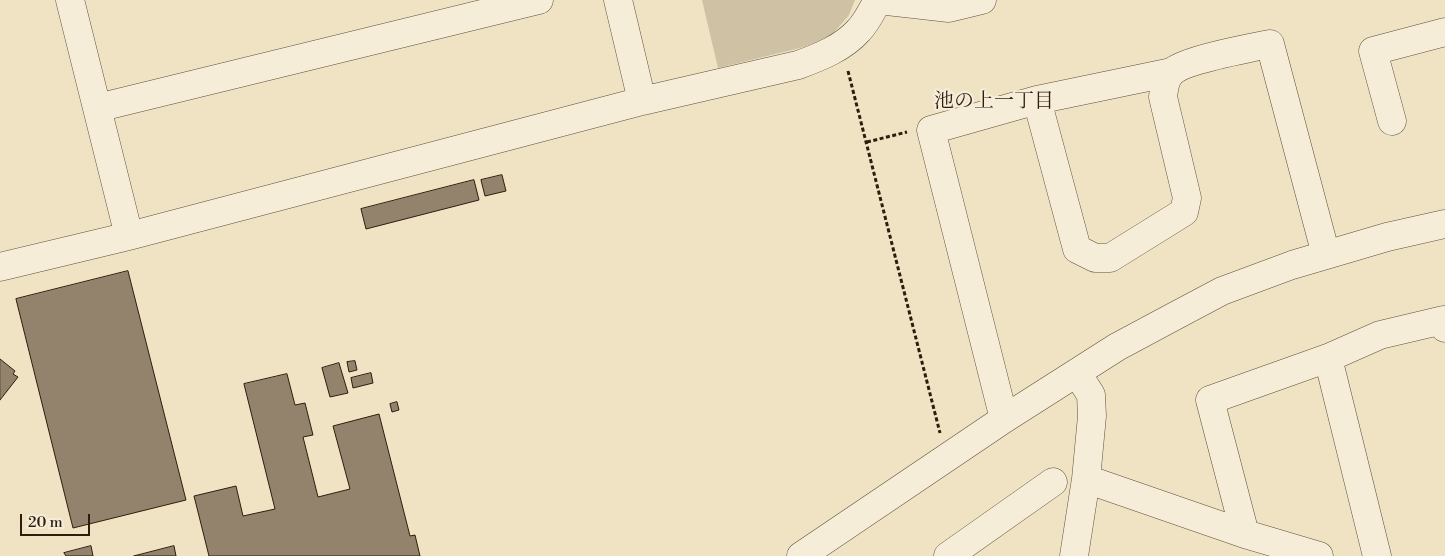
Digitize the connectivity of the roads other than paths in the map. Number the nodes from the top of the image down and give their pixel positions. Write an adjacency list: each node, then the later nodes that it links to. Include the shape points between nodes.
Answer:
1 (70, 0): 10 (street)
2 (539, 0): 10 (street)
3 (618, 0): 9 (street)
4 (878, 0): 5 (street, via 949,8); 9 (street, via 859,31 822,56 798,65)
5 (982, 0)
6 (1445, 32): 11 (street, via 1373,52)
7 (1172, 72): 8 (street); 8 (street, via 1164,84 1163,97 1186,198 1184,212 1110,258 1094,258 1077,249); 14 (street, via 1187,64 1270,44)
8 (1038, 100): 19 (street, via 932,130)
9 (642, 101): 13 (street)
10 (97, 108): 13 (street)
11 (1392, 121)
12 (1445, 224): 14 (street)
13 (129, 236): 15 (street)
14 (1326, 255): 18 (street, via 1222,291)
15 (0, 267)
16 (1445, 328): 17 (street, via 1443,320 1380,335)
17 (1328, 358): 22 (street, via 1210,400); 27 (street)
18 (1077, 373): 19 (street); 20 (street, via 1091,395)
19 (1004, 419): 23 (street)
20 (1086, 479): 22 (street); 25 (street)
21 (1053, 482): 24 (street)
22 (1245, 534): 26 (street)
23 (801, 556)
24 (948, 556)
25 (1074, 556)
26 (1319, 556)
27 (1377, 556)

